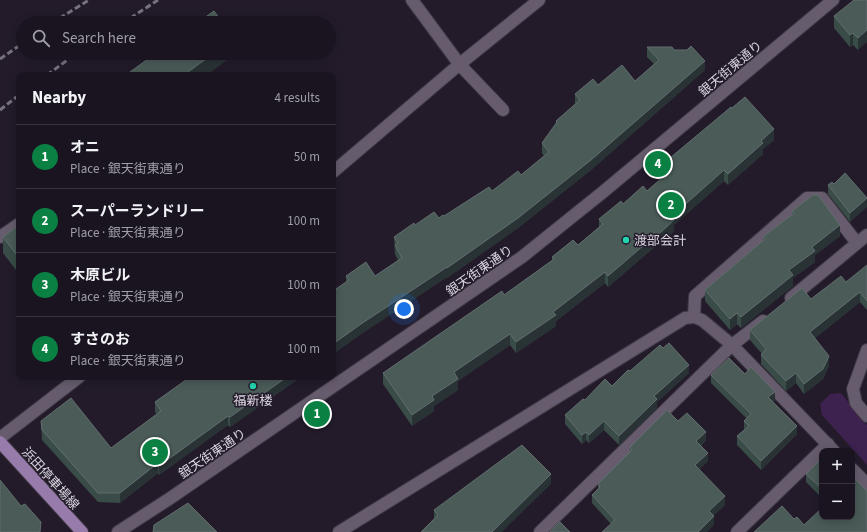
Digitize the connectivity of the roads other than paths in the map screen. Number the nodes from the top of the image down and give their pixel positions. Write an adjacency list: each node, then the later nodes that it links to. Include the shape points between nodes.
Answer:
1 (412, 0): 4 (street)
2 (539, 0): 4 (street)
3 (833, 0): 25 (street, 銀天街東通り, via 522,257)
4 (460, 65): 5 (street); 6 (street)
5 (503, 110)
6 (336, 169)
7 (16, 226): 9 (street)
8 (867, 235): 10 (street)
9 (0, 237)
10 (857, 243): 11 (street); 13 (street, via 822,198 807,198 695,296)
11 (782, 305)
12 (769, 315): 14 (street)
13 (694, 317): 14 (street, via 702,320); 26 (street, via 675,323)
14 (732, 345): 20 (street); 27 (street)
15 (867, 350): 17 (street, via 853,389 856,403)
16 (75, 380): 18 (street)
17 (867, 416)
18 (0, 438)
19 (0, 442): 24 (main road, 浜田停車場線)
20 (831, 448)
21 (819, 459): 28 (street)
22 (855, 472): 23 (street)
23 (867, 484)
24 (82, 532)
25 (118, 532)
26 (339, 532)
27 (540, 532)
28 (737, 532)

